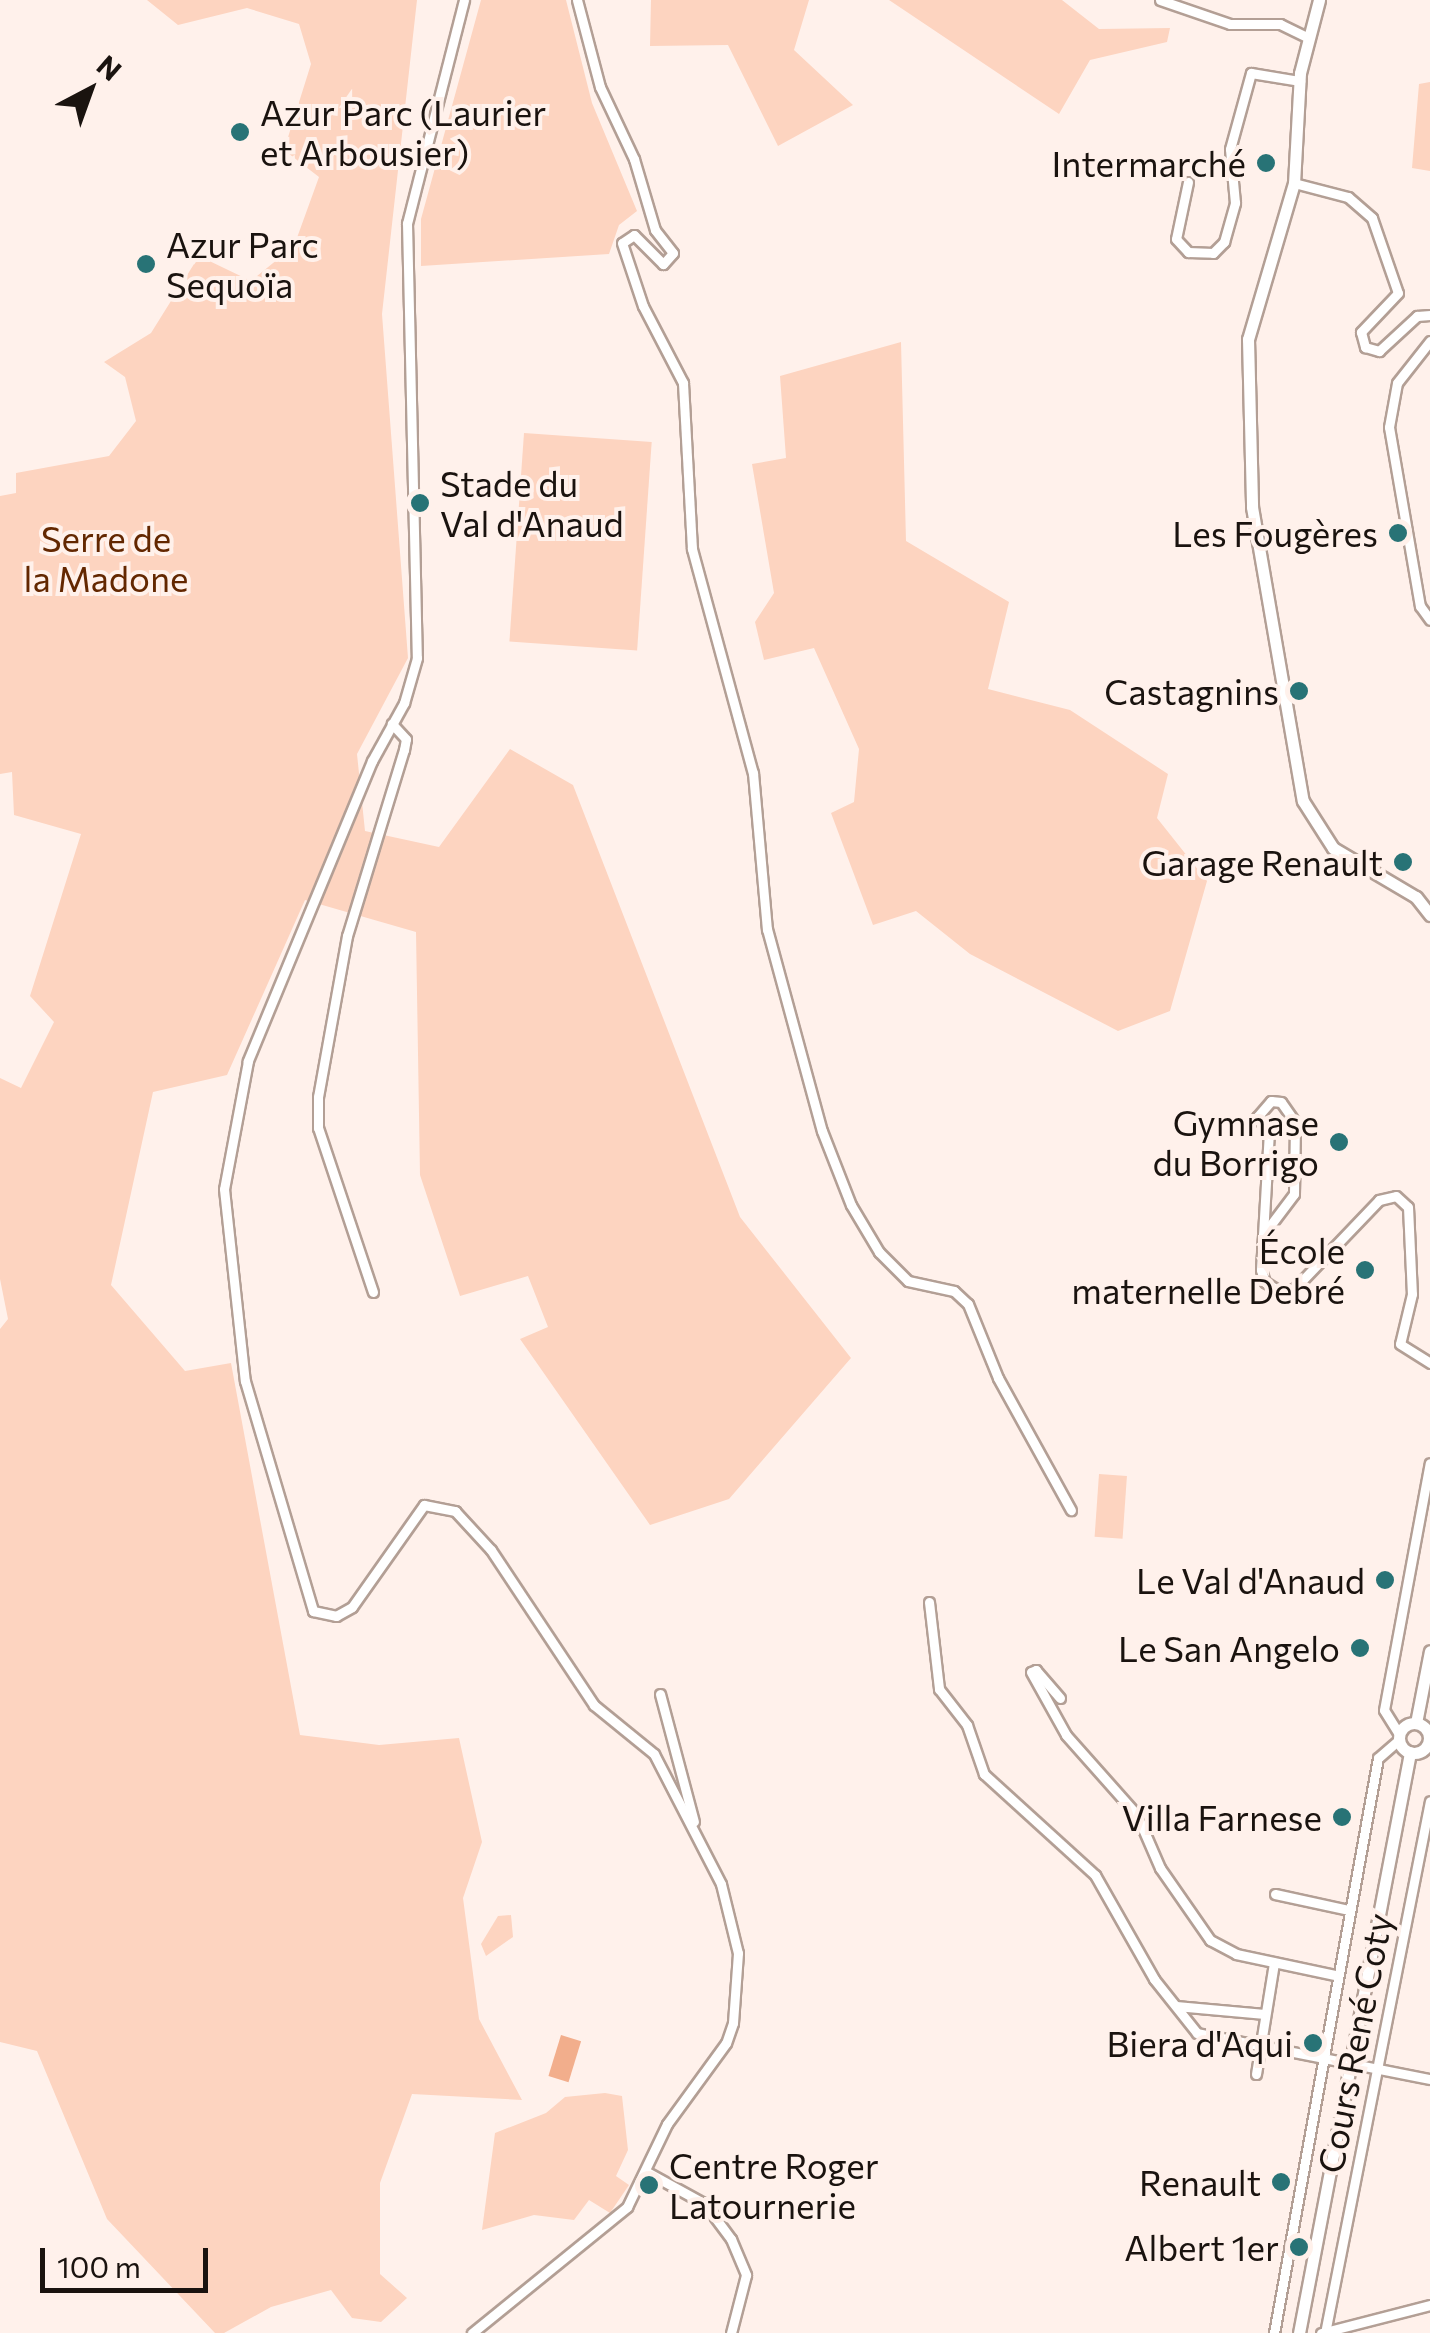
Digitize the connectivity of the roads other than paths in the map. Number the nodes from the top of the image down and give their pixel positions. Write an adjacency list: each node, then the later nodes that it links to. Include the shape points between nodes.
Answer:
1 (464, 0): 12 (street, via 408,223 420,620 412,683)
2 (577, 0): 18 (street, via 600,87 634,158 655,230 673,253 664,264 634,235 622,243 643,306 683,383 692,549 753,773 767,929 822,1132 851,1205 879,1252 908,1281 954,1292 968,1304 998,1378)
3 (1160, 0): 5 (street, via 1230,24 1280,24)
4 (1319, 0): 5 (street)
5 (1309, 38): 6 (street)
6 (1300, 81): 7 (street, via 1251,73 1230,149 1235,203 1224,242 1205,256 1188,252 1176,239); 8 (street)
7 (1188, 182)
8 (1294, 183): 9 (street, via 1348,197 1372,218 1398,293 1361,332 1365,347 1378,351 1417,316); 13 (street, via 1254,315 1246,370 1252,506 1298,782 1312,820 1333,848 1416,897)
9 (1430, 315)
10 (1430, 341): 11 (street, via 1404,371 1389,410 1420,606)
11 (1430, 620)
12 (392, 724): 15 (street, via 406,740 347,936 333,1042 318,1097 318,1128); 28 (street, via 260,1030 228,1149 224,1189 245,1380 264,1456 314,1611 346,1612 412,1513 424,1504 447,1506 491,1550 594,1706 654,1754)
13 (1430, 915)
14 (1263, 1236): 14 (street, via 1294,1194 1295,1122 1281,1102 1271,1101 1257,1117 1269,1131); 16 (street, via 1261,1270 1271,1288 1284,1292 1379,1200 1388,1194 1404,1200 1412,1294 1400,1344)
15 (373, 1292)
16 (1430, 1363)
17 (1430, 1463): 25 (street, via 1384,1710)
18 (1072, 1510)
19 (929, 1602): 33 (street, via 939,1689 967,1725 984,1774 1095,1875)
20 (1430, 1651): 23 (street)
21 (660, 1694): 28 (street)
22 (1060, 1698): 31 (street, via 1042,1675 1031,1672 1066,1735 1137,1815 1160,1868 1210,1940)
23 (1416, 1723): 24 (street); 25 (street)
24 (1429, 1736): 26 (street)
25 (1399, 1737): 26 (street); 30 (street, via 1378,1758)
26 (1410, 1753): 37 (street, Cours René Coty)
27 (1430, 1801): 38 (street)
28 (694, 1822): 41 (street, via 734,1924 734,2023)
29 (1275, 1894): 30 (street)
30 (1348, 1910): 32 (street)
31 (1274, 1963): 32 (street); 34 (street)
32 (1335, 1974): 36 (street)
33 (1176, 2006): 34 (street); 35 (street, via 1197,2033)
34 (1265, 2014): 35 (street)
35 (1261, 2042): 36 (street); 39 (street)
36 (1321, 2056): 37 (street); 45 (street)
37 (1350, 2062): 38 (street); 46 (street, Cours René Coty)
38 (1381, 2071): 40 (street); 47 (street)
39 (1256, 2074)
40 (1430, 2079)
41 (645, 2171): 43 (street, via 612,2225); 44 (street, via 705,2204 731,2239 746,2275)
42 (1430, 2306): 47 (street)
43 (472, 2333)
44 (731, 2333)
45 (1274, 2333)
46 (1299, 2333)
47 (1323, 2333)

